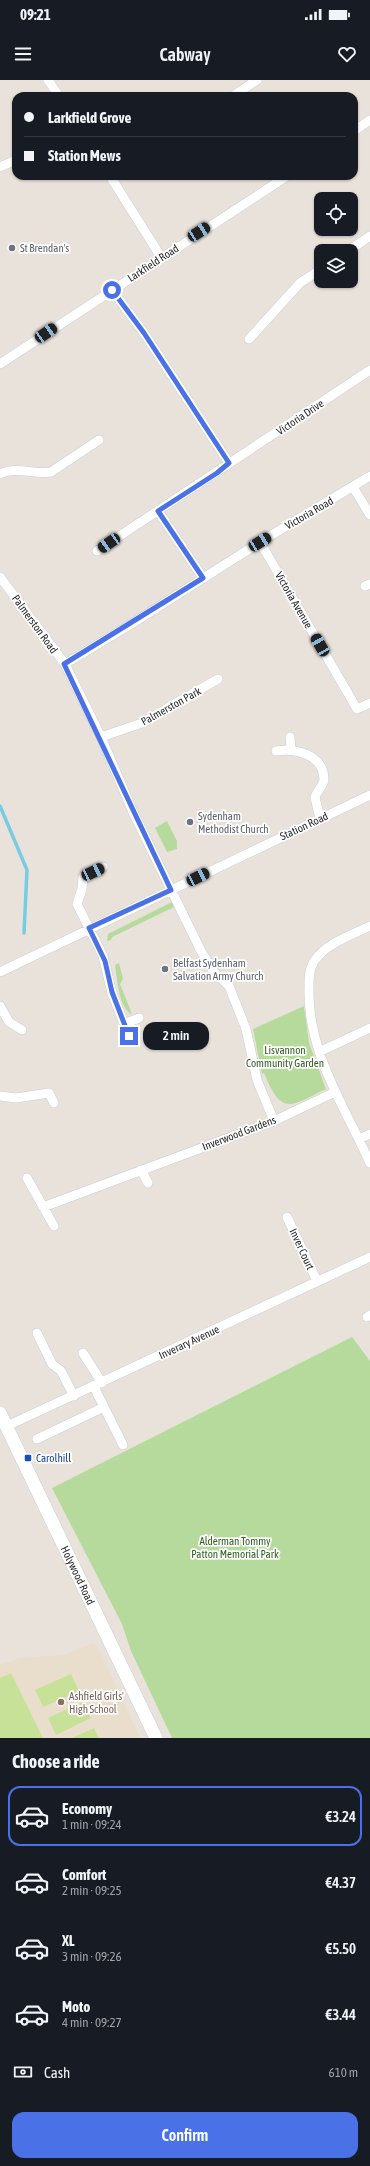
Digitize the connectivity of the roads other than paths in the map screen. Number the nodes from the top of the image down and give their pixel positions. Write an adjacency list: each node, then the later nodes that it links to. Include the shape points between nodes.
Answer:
1 (48, 80): 3 (street)
2 (257, 80): 4 (street)
3 (56, 92)
4 (239, 92)
5 (370, 120): 6 (street)
6 (358, 128)
7 (12, 162): 8 (street)
8 (0, 167)
9 (113, 180): 13 (street)
10 (281, 180): 13 (street, Larkfield Road)
11 (370, 236): 12 (street)
12 (358, 244)
13 (161, 257): 15 (street, Larkfield Road)
14 (314, 274): 16 (street, via 300,283)
15 (112, 290): 17 (street, Larkfield Road); 20 (street, via 144,333)
16 (249, 339)
17 (0, 364)
18 (370, 370): 20 (street, Victoria Drive)
19 (100, 440): 21 (street, via 51,472 43,474 11,471)
20 (229, 463): 24 (street, Victoria Drive)
21 (0, 474)
22 (370, 476): 23 (street, Victoria Road)
23 (353, 487): 25 (street); 26 (street, Victoria Road)
24 (158, 511): 27 (street, Victoria Drive); 29 (street)
25 (370, 515)
26 (260, 542): 29 (street, Victoria Road); 32 (street, Victoria Avenue, via 357,709)
27 (97, 551)
28 (0, 577): 30 (street, Palmerston Road)
29 (203, 578): 30 (street, Victoria Road)
30 (64, 664): 34 (street, Palmerston Road)
31 (218, 679): 34 (street, Palmerston Park, via 142,723)
32 (370, 703)
33 (290, 737): 35 (street)
34 (101, 738): 40 (street, Palmerston Road)
35 (291, 749): 36 (street); 38 (street, via 313,757 320,768 324,779 315,797)
36 (276, 751)
37 (370, 795): 38 (street, Station Road)
38 (320, 818): 40 (street, Station Road)
39 (103, 867): 42 (street, via 83,877 77,904)
40 (171, 890): 42 (street, Station Road); 54 (street, Palmerston Road, via 212,971 229,986 246,1029 257,1080)
41 (370, 926): 50 (street, via 330,945 314,962 309,972 309,998)
42 (89, 928): 43 (street, Station Road); 46 (street, via 105,961 112,992)
43 (0, 972)
44 (0, 1006): 48 (street, via 9,1022)
45 (139, 1018): 46 (street)
46 (124, 1024): 49 (street)
47 (370, 1028): 50 (street)
48 (22, 1030)
49 (129, 1036)
50 (319, 1052): 51 (street)
51 (335, 1092): 54 (street, Inverwood Gardens); 56 (street)
52 (0, 1096): 53 (street, via 16,1098 49,1093)
53 (54, 1104)
54 (274, 1120): 58 (street, Inverwood Gardens)
55 (370, 1134): 56 (street)
56 (359, 1139): 57 (street)
57 (370, 1163)
58 (141, 1170): 60 (street); 61 (street, Inverwood Gardens)
59 (27, 1178): 61 (street)
60 (148, 1183)
61 (43, 1207): 63 (street)
62 (287, 1217): 65 (street, Inver Court)
63 (54, 1226)
64 (369, 1258): 65 (street, Inverary Avenue)
65 (317, 1281): 68 (street, Inverary Avenue)
66 (37, 1333): 69 (street, via 52,1364 61,1371)
67 (83, 1353): 68 (street, via 91,1364)
68 (98, 1385): 69 (street, Inverary Avenue); 70 (street)
69 (74, 1396): 72 (street, Inverary Avenue)
70 (104, 1407): 73 (street); 74 (street)
71 (0, 1413): 72 (main road, Holywood Road)
72 (7, 1426): 75 (main road, Holywood Road)
73 (37, 1439)
74 (123, 1445)
75 (156, 1738)

